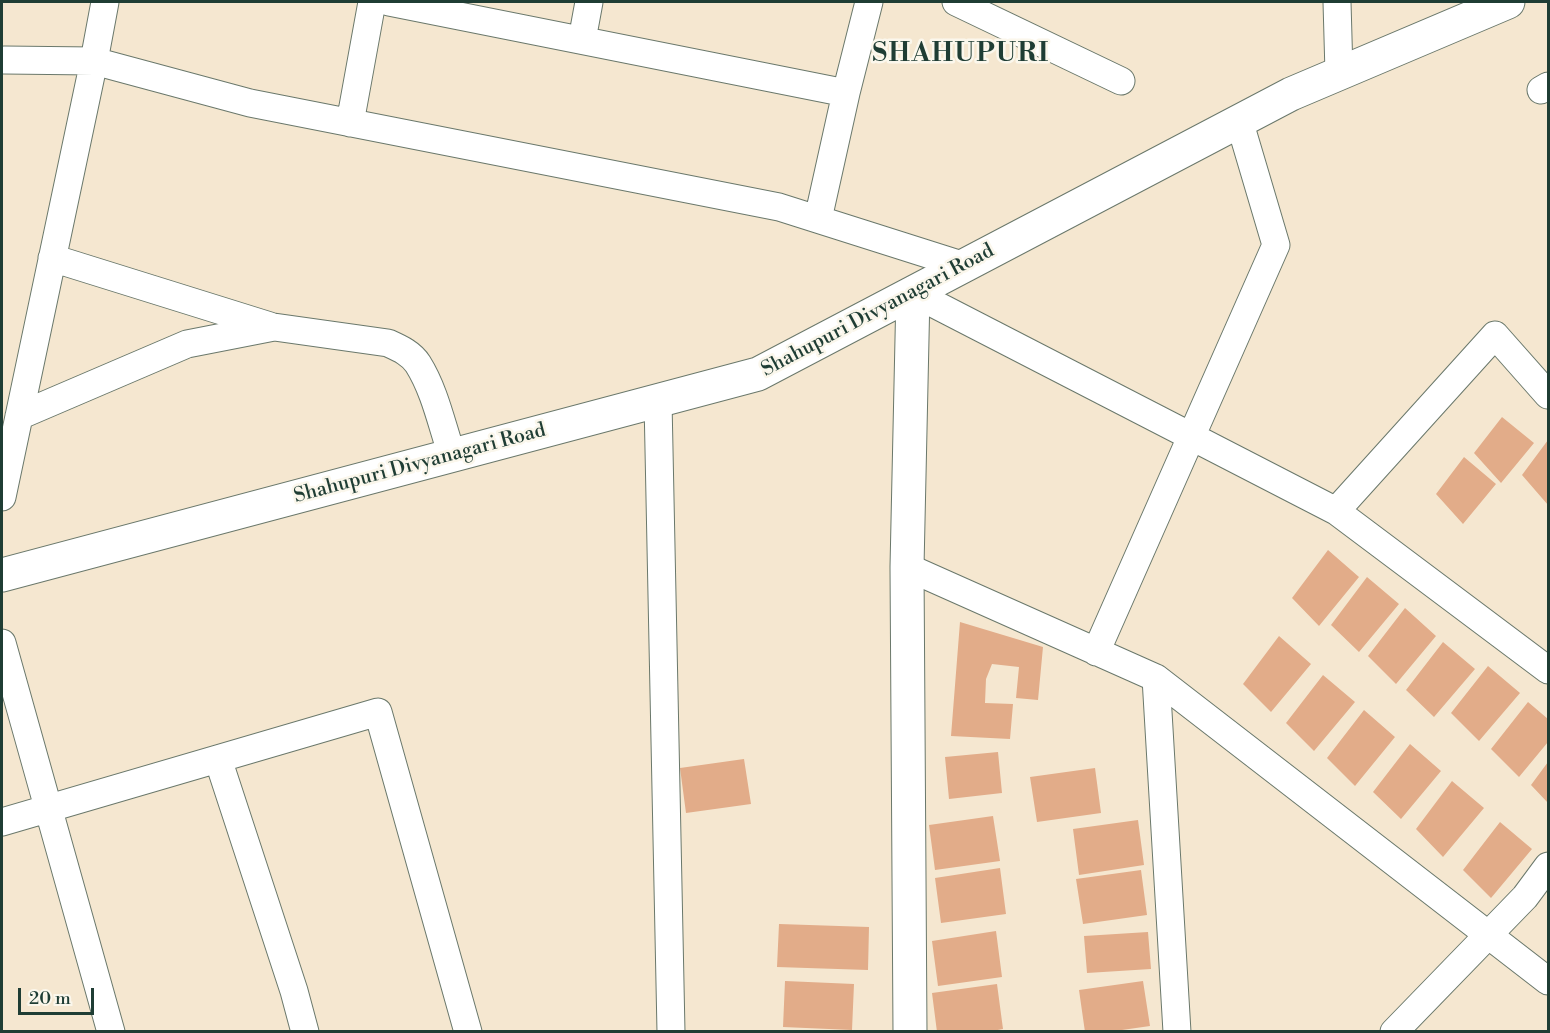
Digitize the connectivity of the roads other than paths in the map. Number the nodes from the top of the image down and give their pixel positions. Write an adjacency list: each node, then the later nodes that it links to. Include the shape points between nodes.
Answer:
1 (105, 2): 10 (street)
2 (372, 2): 16 (street)
3 (389, 2): 9 (street)
4 (589, 2): 9 (street)
5 (869, 2): 14 (street)
6 (956, 2): 13 (street)
7 (1337, 2): 12 (street)
8 (1508, 2): 12 (main road, Shahupuri Divyanagari Road)
9 (582, 40): 14 (street)
10 (94, 61): 11 (street); 16 (street, via 250,103); 18 (street)
11 (2, 63)
12 (1339, 73): 15 (main road, Shahupuri Divyanagari Road)
13 (1121, 81)
14 (846, 93): 17 (street)
15 (1239, 120): 19 (main road, Shahupuri Divyanagari Road); 25 (street, via 1276,245)
16 (350, 123): 17 (street, via 779,207)
17 (818, 219): 19 (street)
18 (52, 258): 21 (street); 24 (street)
19 (965, 266): 20 (main road, Shahupuri Divyanagari Road)
20 (914, 293): 23 (main road, Shahupuri Divyanagari Road, via 758,374); 25 (street); 29 (main road)
21 (274, 327): 24 (street, via 187,344); 26 (street, via 388,343 403,349 417,363 433,397)
22 (1548, 395): 28 (street, via 1495,335)
23 (658, 401): 26 (main road, Shahupuri Divyanagari Road); 44 (street)
24 (19, 416): 27 (street)
25 (1192, 436): 28 (street); 32 (street)
26 (452, 455): 30 (main road, Shahupuri Divyanagari Road)
27 (2, 497)
28 (1336, 511): 33 (street)
29 (907, 567): 32 (street); 45 (main road)
30 (2, 575)
31 (2, 643): 36 (street)
32 (1096, 652): 34 (street)
33 (1548, 670)
34 (1156, 678): 39 (street); 46 (street)
35 (218, 759): 36 (street); 42 (street); 43 (street, via 378,712)
36 (48, 809): 37 (street); 41 (street)
37 (2, 822)
38 (1548, 866): 39 (street, via 1525,897)
39 (1488, 934): 40 (street); 47 (street)
40 (1548, 981)
41 (111, 1032)
42 (305, 1032)
43 (468, 1032)
44 (671, 1032)
45 (910, 1032)
46 (1177, 1032)
47 (1394, 1032)

